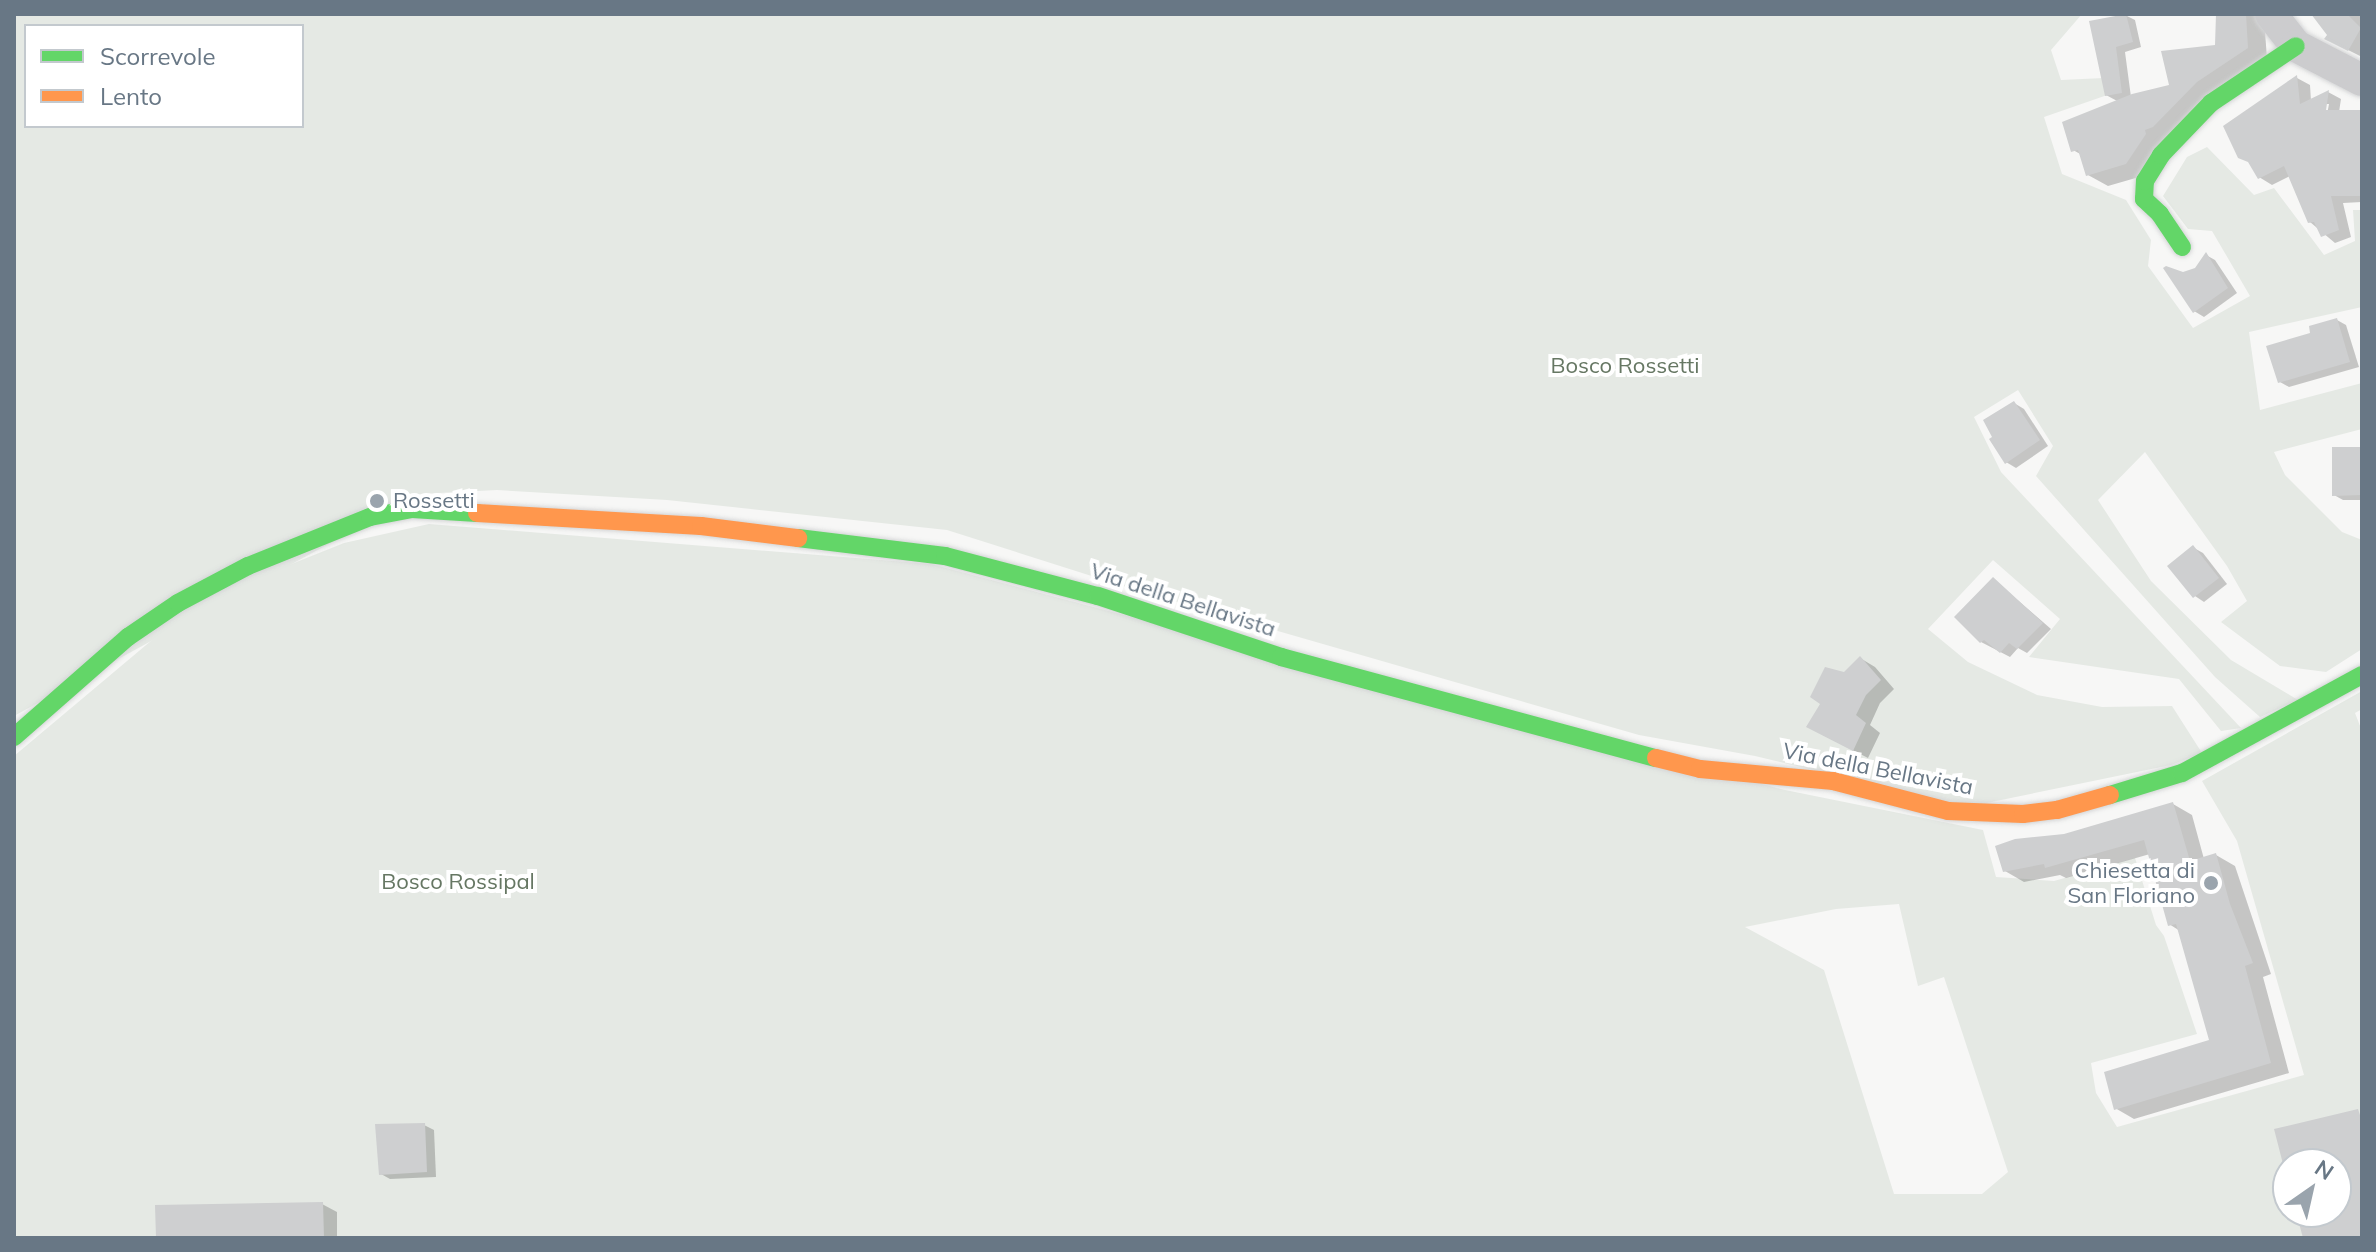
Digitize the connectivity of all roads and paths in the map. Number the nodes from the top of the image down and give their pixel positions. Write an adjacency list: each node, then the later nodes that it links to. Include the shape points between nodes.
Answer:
1 (2271, 14): 2 (street)
2 (2296, 46): 3 (street); 4 (street, via 2211,103 2161,155 2145,181 2144,199)
3 (2362, 80)
4 (2182, 247)
5 (2362, 675): 6 (street, Via della Bellavista, via 2182,773 2146,785 2057,810 1948,811 1833,781 1700,769 1548,732 1281,657 1070,588 945,556 701,526 412,509 370,517 317,537 178,603 128,637)
6 (14, 737)

